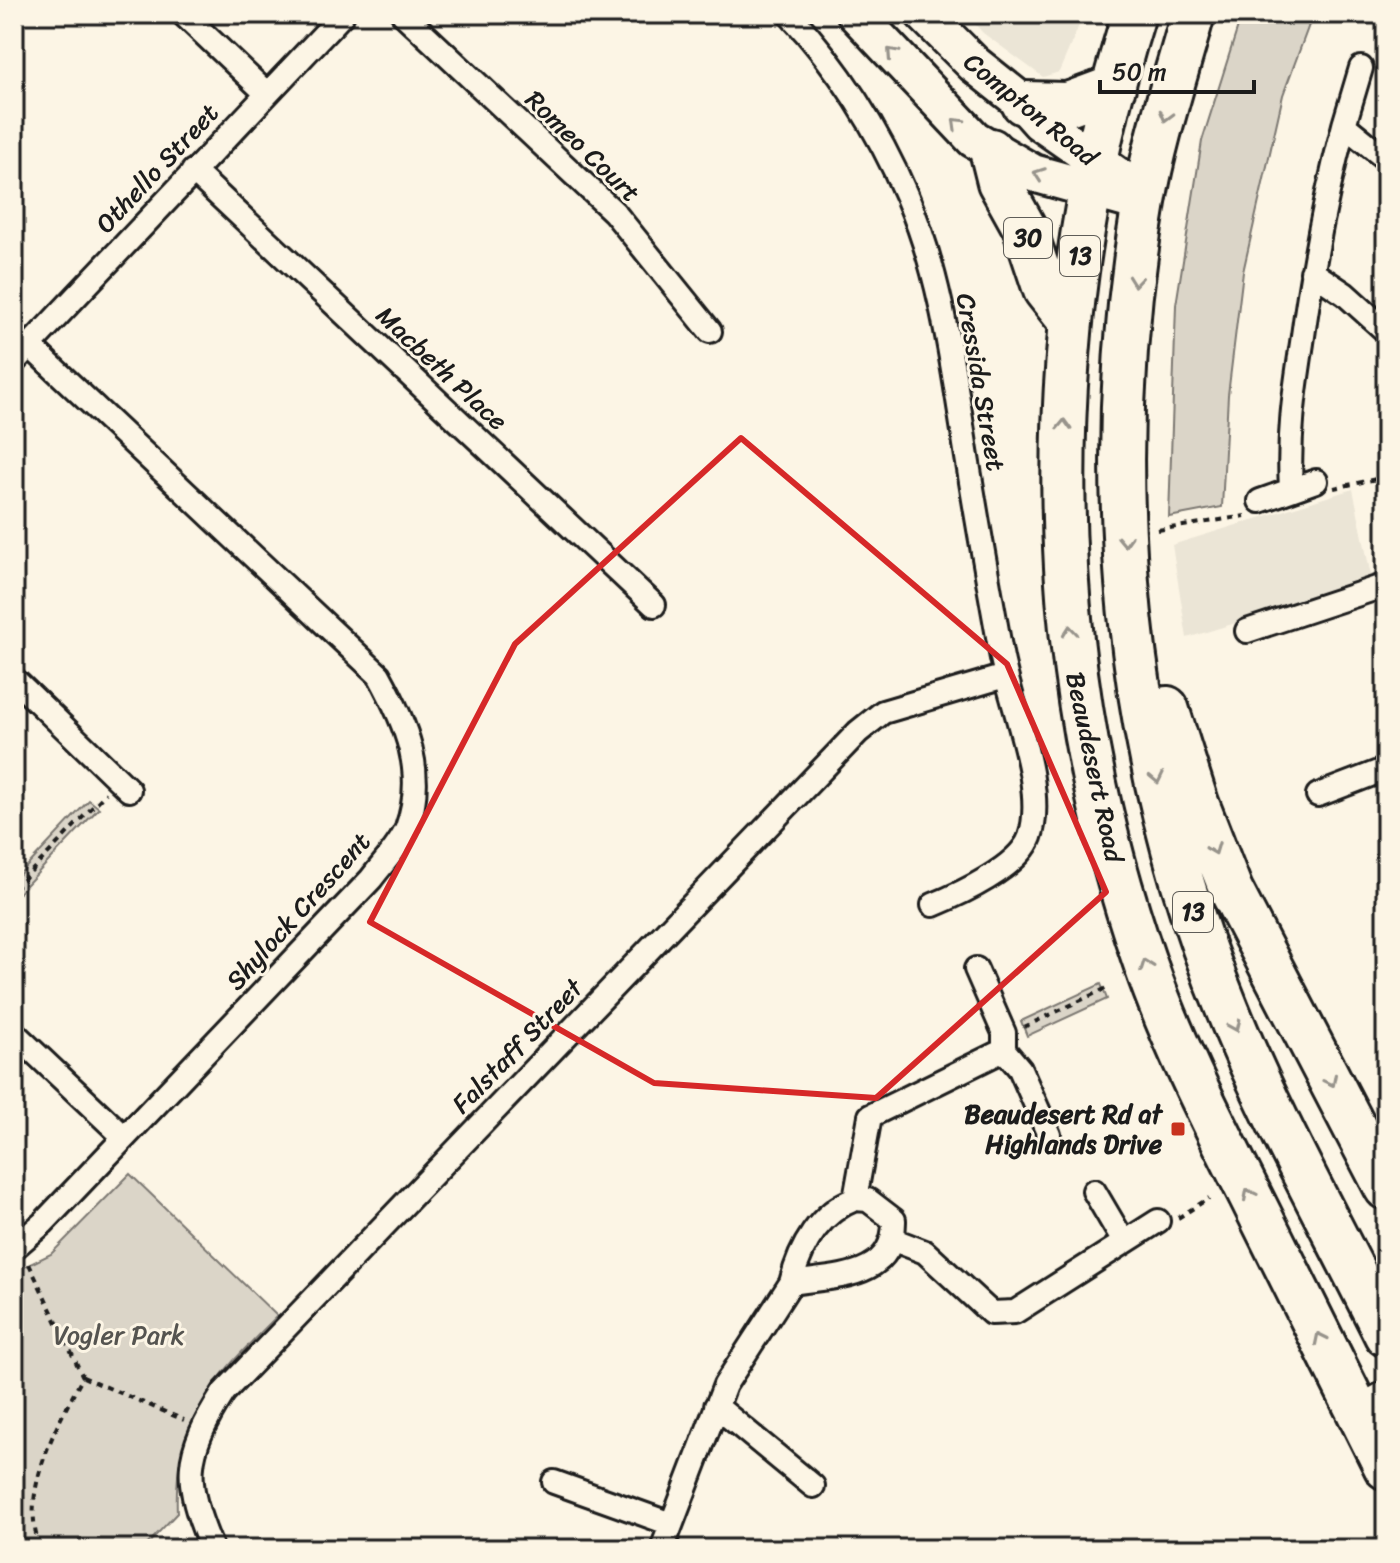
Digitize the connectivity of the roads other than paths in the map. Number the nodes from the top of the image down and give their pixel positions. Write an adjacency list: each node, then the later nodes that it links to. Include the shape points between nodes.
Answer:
1 (183, 14): 11 (street)
2 (343, 14): 11 (street, Othello Street)
3 (403, 14): 21 (street, Romeo Court, via 614,212)
4 (789, 14): 31 (street, Cressida Street, via 868,120 907,196 932,266)
5 (856, 14): 14 (main road, Compton Road, one-way to 5, via 959,126)
6 (924, 14): 12 (main road, Compton Road)
7 (1134, 14): 10 (highway, Beaudesert Road / 13)
8 (1193, 14): 18 (highway, 13, one-way to 18)
9 (1361, 68): 13 (street)
10 (1114, 87): 12 (highway, via 1068,104); 17 (highway, Beaudesert Road / 13)
11 (266, 93): 16 (street, Othello Street)
12 (1023, 103): 17 (main road, Compton Road)
13 (1344, 125): 15 (street); 19 (street)
14 (991, 150): 17 (main road, Compton Road, one-way to 14, via 1033,173); 20 (highway, 30, via 999,182 1024,227 1045,290)
15 (1386, 159)
16 (193, 171): 23 (street, Othello Street); 29 (street, Macbeth Place)
17 (1094, 176): 18 (main road, Compton Road); 20 (highway, Beaudesert Road / 13)
18 (1145, 198): 28 (highway, 13, one-way to 28, via 1124,416)
19 (1312, 272): 22 (street); 25 (street, via 1288,441)
20 (1071, 323): 52 (highway, Beaudesert Road / 13, one-way to 20, via 1173,1035 1145,963 1103,822 1073,667 1065,582 1063,435)
21 (710, 331)
22 (1386, 331)
23 (22, 354): 41 (street, Shylock Crescent, via 379,675 405,721 417,775 406,830 371,879)
24 (1316, 481): 25 (street)
25 (1291, 489): 26 (street)
26 (1260, 501)
27 (1386, 585): 30 (street)
28 (1127, 591): 42 (highway, one-way to 42, via 1152,633 1181,753 1231,890); 50 (highway, 13, one-way to 50, via 1136,674 1162,803 1211,966 1256,1073)
29 (654, 605)
30 (1247, 631)
31 (1005, 676): 36 (street, Cressida Street, via 1034,793 1030,838 973,888); 56 (street, Falstaff Street, via 883,712 858,732 224,1392 190,1459 194,1506)
32 (14, 679): 34 (street)
33 (1386, 769): 35 (street)
34 (124, 784)
35 (1318, 795)
36 (933, 905)
37 (976, 969): 39 (street)
38 (14, 1033): 41 (street)
39 (1004, 1042): 40 (street); 44 (street, via 870,1116)
40 (1049, 1135)
41 (124, 1137): 48 (street, Shylock Crescent)
42 (1386, 1188)
43 (1094, 1191): 47 (street)
44 (855, 1199): 46 (street, via 880,1206 894,1220); 49 (street, via 829,1212 798,1257)
45 (1158, 1221): 47 (street)
46 (894, 1240): 47 (street, via 925,1252 991,1313 1015,1312); 49 (street, via 874,1265)
47 (1124, 1242)
48 (17, 1246)
49 (791, 1283): 51 (street)
50 (1386, 1335)
51 (716, 1406): 54 (street); 55 (street)
52 (1376, 1424)
53 (554, 1482): 55 (street)
54 (813, 1486)
55 (671, 1524): 57 (street)
56 (212, 1549)
57 (662, 1549)

